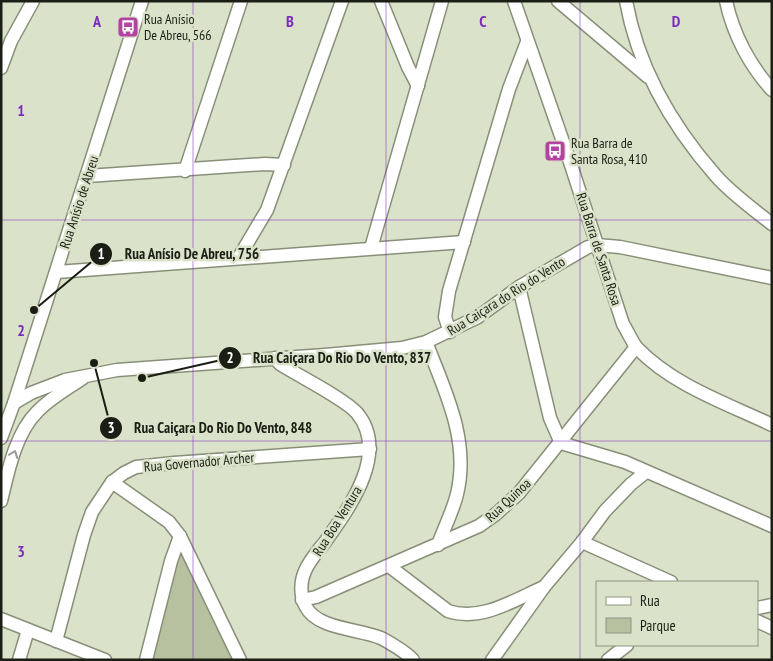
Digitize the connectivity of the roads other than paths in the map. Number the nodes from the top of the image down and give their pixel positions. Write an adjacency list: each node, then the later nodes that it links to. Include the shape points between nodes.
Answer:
1 (33, 1): 12 (street, via 11,41)
2 (142, 1): 18 (street, Rua Anísio de Abreu)
3 (241, 1): 17 (street)
4 (342, 1): 16 (street)
5 (381, 1): 14 (street)
6 (442, 1): 14 (street)
7 (514, 1): 11 (street, Rua Barra de Santa Rosa)
8 (558, 1): 13 (street)
9 (626, 1): 13 (street)
10 (726, 1): 15 (street, via 741,44)
11 (527, 42): 22 (street, via 509,89); 23 (street, Rua Barra de Santa Rosa)
12 (1, 68)
13 (648, 77): 20 (street, via 681,133 718,177)
14 (418, 86): 24 (street)
15 (772, 90)
16 (284, 165): 17 (street); 25 (street, via 267,210)
17 (185, 171): 18 (street)
18 (87, 176): 26 (street, Rua Anísio de Abreu)
19 (772, 209): 20 (street)
20 (759, 213): 21 (street)
21 (772, 224)
22 (464, 242): 24 (street); 29 (street, via 445,307)
23 (597, 245): 27 (street, Rua Caiçara do Rio do Vento); 28 (street, Rua Caiçara do Rio do Vento); 31 (street, Rua Barra de Santa Rosa, via 623,324)
24 (371, 248): 25 (street)
25 (239, 257): 26 (street)
26 (57, 272): 34 (street, Rua Anísio de Abreu)
27 (772, 278)
28 (518, 287): 29 (street, Rua Caiçara do Rio do Vento, via 478,317); 40 (street, via 550,418)
29 (450, 332): 30 (street, Rua Caiçara do Rio do Vento)
30 (426, 342): 32 (street, Rua Caiçara do Rio do Vento, via 402,348); 48 (street, via 450,401 460,451 457,496)
31 (636, 347): 38 (street, Rua Barra de Santa Rosa, via 689,386); 40 (street, Rua Quinoa)
32 (275, 358): 33 (street, Rua Caiçara do Rio do Vento, via 165,365); 41 (street, Rua Boa Ventura, via 356,411 366,425)
33 (87, 376): 35 (street, Rua Caiçara do Rio do Vento); 37 (street, Rua Caiçara do Rio do Vento)
34 (22, 379): 35 (street); 36 (street, Rua Anísio de Abreu)
35 (36, 391): 36 (street, Rua Caiçara do Rio do Vento); 37 (street)
36 (14, 403): 39 (street)
37 (46, 403): 44 (street, Rua Caiçara do Rio do Vento, one-way to 37, via 24,430)
38 (772, 426)
39 (1, 438)
40 (561, 443): 42 (street, via 608,455); 48 (street, Rua Quinoa, via 519,493 496,514 479,526)
41 (370, 449): 43 (street, Rua Governador Archer, via 136,467); 52 (street, Rua Boa Ventura, via 359,487 305,570 301,584)
42 (646, 472): 45 (street); 47 (street, via 605,511)
43 (112, 482): 46 (street, via 163,517); 59 (street, Rua Governador Archer, via 92,512)
44 (1, 501)
45 (772, 526)
46 (180, 536): 64 (street); 65 (street)
47 (582, 542): 50 (street); 51 (street)
48 (438, 545): 49 (street, Rua Quinoa)
49 (388, 566): 51 (street, via 448,611 459,615 492,610); 52 (street, Rua Quinoa)
50 (669, 581)
51 (544, 587): 67 (street)
52 (302, 600): 66 (street, via 306,610 320,621 380,638)
53 (772, 605): 54 (street)
54 (758, 608)
55 (1, 619): 58 (street)
56 (758, 621): 57 (street)
57 (772, 628)
58 (28, 630): 59 (street); 62 (street)
59 (56, 641): 63 (street)
60 (626, 646): 61 (street)
61 (615, 658)
62 (20, 660)
63 (105, 660)
64 (146, 660)
65 (240, 660)
66 (413, 660)
67 (492, 660)

